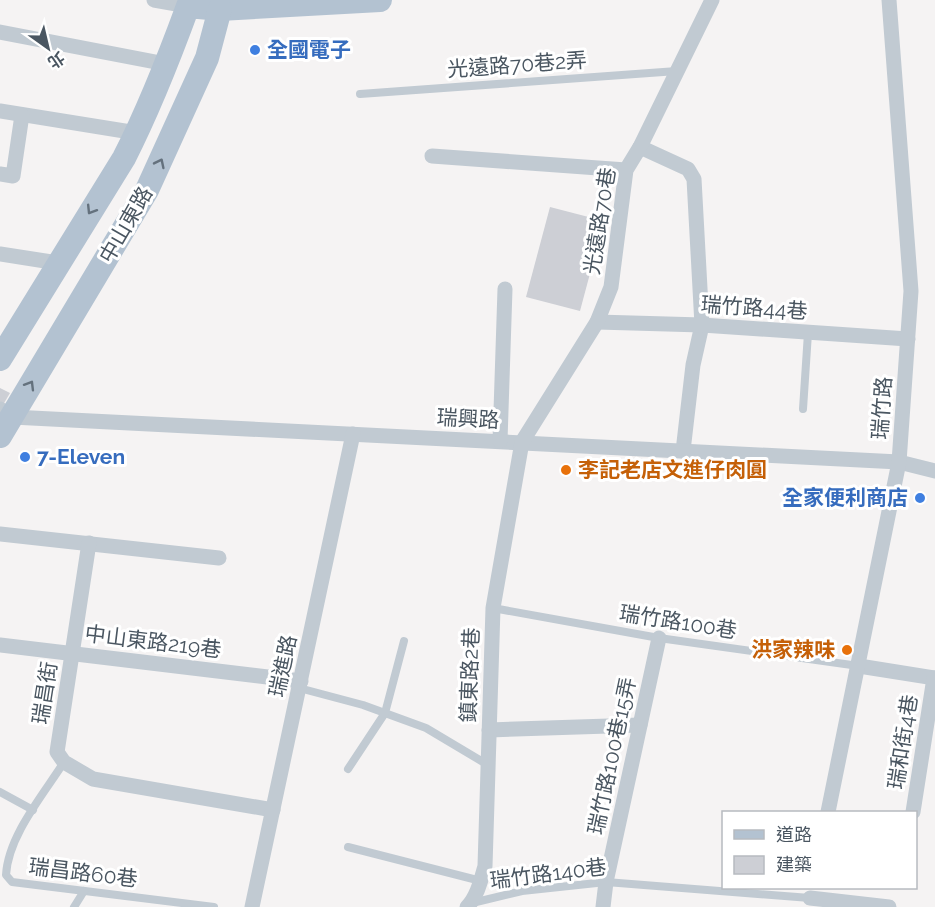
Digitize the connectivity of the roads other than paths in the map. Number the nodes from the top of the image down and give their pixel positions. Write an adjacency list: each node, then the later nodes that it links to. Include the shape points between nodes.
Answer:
1 (154, 0): 5 (street)
2 (380, 0): 6 (main road)
3 (712, 0): 9 (street, 光遠路70巷)
4 (889, 0): 24 (street, 瑞竹路, via 911,291)
5 (189, 3): 6 (main road); 8 (main road, 中山東路)
6 (221, 5): 27 (main road, 中山東路, one-way to 6, via 147,190 207,58)
7 (0, 32): 8 (street)
8 (166, 64): 13 (main road, 中山東路)
9 (677, 71): 10 (lane, 光遠路70巷2弄); 14 (street, 光遠路70巷)
10 (360, 94)
11 (0, 111): 12 (street)
12 (22, 115): 13 (street); 17 (street, via 13,176)
13 (136, 134): 19 (main road, 中山東路, one-way to 19)
14 (640, 147): 16 (street, 光遠路70巷); 22 (street, via 688,169 694,179)
15 (432, 156): 16 (street)
16 (626, 170): 21 (street, 光遠路70巷, via 611,286)
17 (0, 174)
18 (0, 254): 19 (street)
19 (58, 264): 25 (main road, 中山東路)
20 (505, 289): 29 (street)
21 (597, 322): 22 (street, 瑞竹路44巷); 30 (street, 光遠路70巷)
22 (702, 325): 23 (street, 瑞竹路44巷); 31 (street)
23 (808, 333): 24 (street, 瑞竹路44巷); 26 (lane)
24 (908, 339): 32 (street, 瑞竹路)
25 (0, 359)
26 (803, 409)
27 (4, 420): 28 (street, 瑞興路)
28 (353, 434): 29 (street, 瑞興路); 44 (street, 瑞進路)
29 (500, 441): 30 (street, 瑞興路)
30 (522, 442): 31 (street, 瑞興路); 37 (street, 鎮東路2巷)
31 (683, 451): 32 (street, 瑞興路)
32 (899, 462): 33 (street, 瑞興路); 42 (street, 瑞竹路)
33 (935, 471)
34 (0, 534): 35 (street)
35 (89, 543): 36 (street); 41 (street, 瑞昌街)
36 (219, 558)
37 (493, 608): 38 (lane, 瑞竹路100巷); 47 (street, 鎮東路2巷)
38 (659, 638): 42 (lane, 瑞竹路100巷); 46 (street, 瑞竹路100巷15弄)
39 (404, 641): 45 (lane)
40 (0, 645): 41 (street, 中山東路219巷)
41 (72, 654): 44 (street, 中山東路219巷); 48 (street, 瑞昌街, via 57,752)
42 (858, 666): 43 (street); 54 (street, 瑞竹路)
43 (935, 678): 55 (street, 瑞和街4巷)
44 (300, 685): 45 (lane); 53 (street, 瑞進路)
45 (385, 713): 49 (lane, via 426,728); 50 (lane)
46 (640, 725): 47 (street); 58 (street, 瑞竹路100巷15弄)
47 (489, 730): 49 (street, 鎮東路2巷)
48 (64, 762): 52 (lane, 瑞昌路60巷); 53 (street, via 93,779)
49 (488, 765): 57 (street, 鎮東路2巷, via 485,866)
50 (348, 768)
51 (0, 792): 52 (lane)
52 (33, 810): 59 (lane, 瑞昌路60巷, via 18,834 6,875 12,882)
53 (273, 810): 64 (street, 瑞進路)
54 (828, 811)
55 (913, 811)
56 (348, 847): 57 (lane)
57 (481, 881): 61 (street, 鎮東路2巷)
58 (606, 882): 60 (lane, 瑞竹路140巷); 61 (lane, 瑞竹路140巷, via 522,891); 65 (street, 瑞竹路100巷15弄)
59 (84, 891): 62 (lane); 63 (lane, 瑞昌路60巷)
60 (810, 898): 66 (street)
61 (469, 905)
62 (74, 907)
63 (214, 907)
64 (252, 907)
65 (603, 907)
66 (889, 907)

